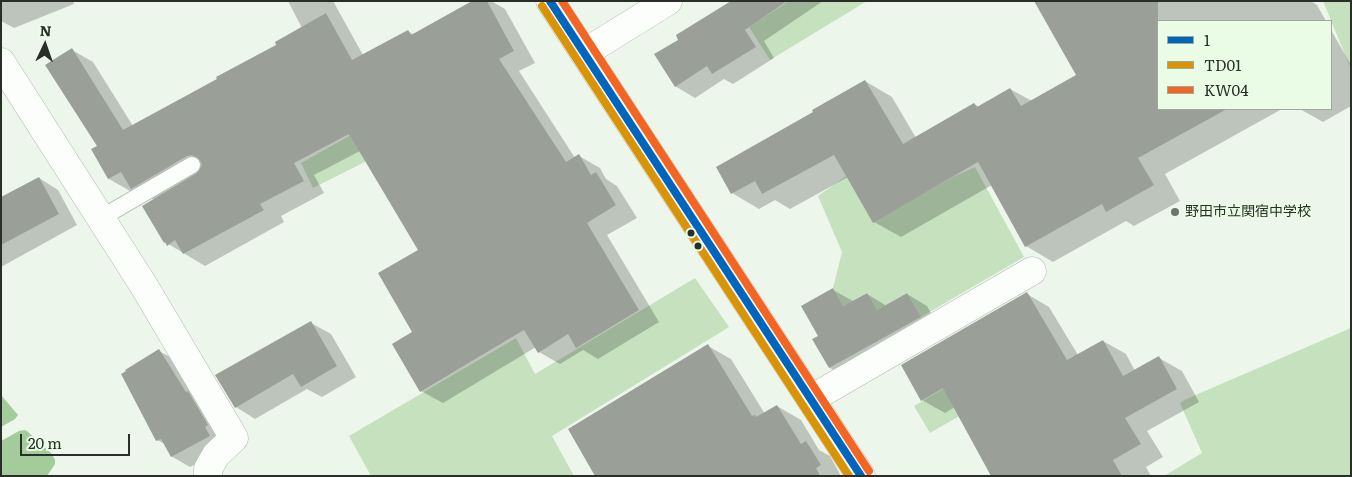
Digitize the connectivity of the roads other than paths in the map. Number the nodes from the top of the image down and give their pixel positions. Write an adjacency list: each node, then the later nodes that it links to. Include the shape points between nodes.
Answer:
1 (550, 1): 3 (street)
2 (668, 1): 3 (street)
3 (584, 53): 8 (street)
4 (1, 62): 6 (street)
5 (192, 165): 6 (lane)
6 (100, 218): 9 (street, via 234,438 216,455)
7 (1032, 271): 8 (street)
8 (811, 399): 10 (street)
9 (208, 476)
10 (861, 476)

